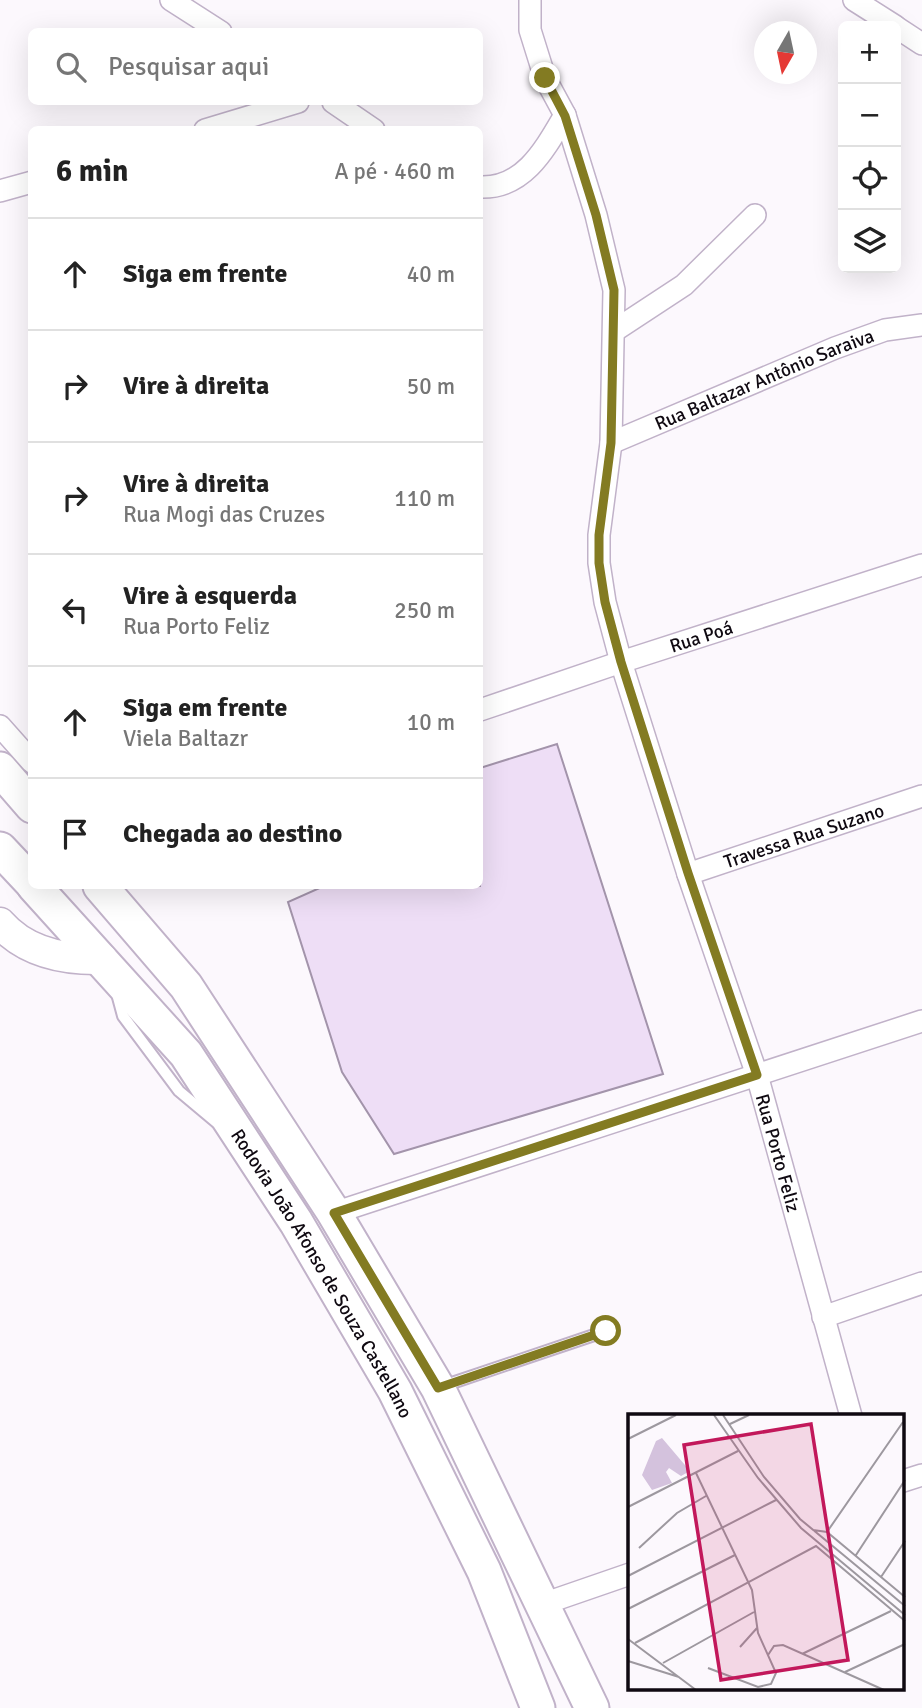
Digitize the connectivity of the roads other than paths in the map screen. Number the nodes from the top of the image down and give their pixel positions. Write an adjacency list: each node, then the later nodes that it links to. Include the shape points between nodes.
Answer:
1 (171, 0): 5 (street)
2 (530, 0): 10 (street, Rua Porto Feliz, via 530,30 545,78)
3 (854, 0): 4 (street)
4 (886, 21)
5 (215, 28)
6 (901, 31): 7 (street)
7 (922, 44)
8 (288, 105): 11 (street)
9 (337, 105): 12 (street)
10 (565, 116): 14 (street, via 529,170 508,183); 18 (street, Rua Porto Feliz, via 614,290)
11 (218, 126)
12 (368, 126)
13 (28, 183): 15 (street)
14 (483, 187)
15 (0, 191)
16 (755, 215): 18 (street, via 684,285)
17 (922, 325): 19 (street, Rua Baltazar Antônio Saraiva, via 885,330 835,348)
18 (614, 331): 19 (street, Rua Porto Feliz)
19 (611, 443): 21 (street, Rua Porto Feliz, via 599,563)
20 (922, 565): 21 (street, Rua Poá)
21 (621, 662): 22 (street, Rua Poá); 29 (street, Rua Porto Feliz)
22 (483, 709)
23 (0, 726): 24 (street)
24 (28, 758)
25 (0, 769): 27 (main road)
26 (922, 796): 29 (street, Travessa Rua Suzano)
27 (28, 801)
28 (0, 849): 30 (main road, Rodovia João Afonso de Souza Castellano)
29 (688, 873): 36 (street, Rua Porto Feliz)
30 (28, 879)
31 (38, 889): 34 (main road, Rodovia João Afonso de Souza Castellano)
32 (103, 889): 37 (main road, Rodovia João Afonso de Souza Castellano, via 186,985)
33 (2, 930): 34 (main road, via 53,956)
34 (108, 966): 47 (main road, Rodovia João Afonso de Souza Castellano, via 186,1054 296,1222 394,1391 484,1571)
35 (922, 1021): 36 (street)
36 (757, 1075): 37 (street); 39 (street, Rua Porto Feliz)
37 (334, 1213): 41 (main road, Rodovia João Afonso de Souza Castellano)
38 (922, 1283): 39 (street)
39 (823, 1317): 42 (street, Rua Porto Feliz)
40 (606, 1331): 41 (lane)
41 (438, 1388): 46 (main road, Rodovia João Afonso de Souza Castellano)
42 (850, 1414)
43 (922, 1475): 44 (street)
44 (904, 1481)
45 (628, 1575): 46 (street)
46 (544, 1604): 48 (main road, Rodovia João Afonso de Souza Castellano)
47 (538, 1708)
48 (592, 1708)

